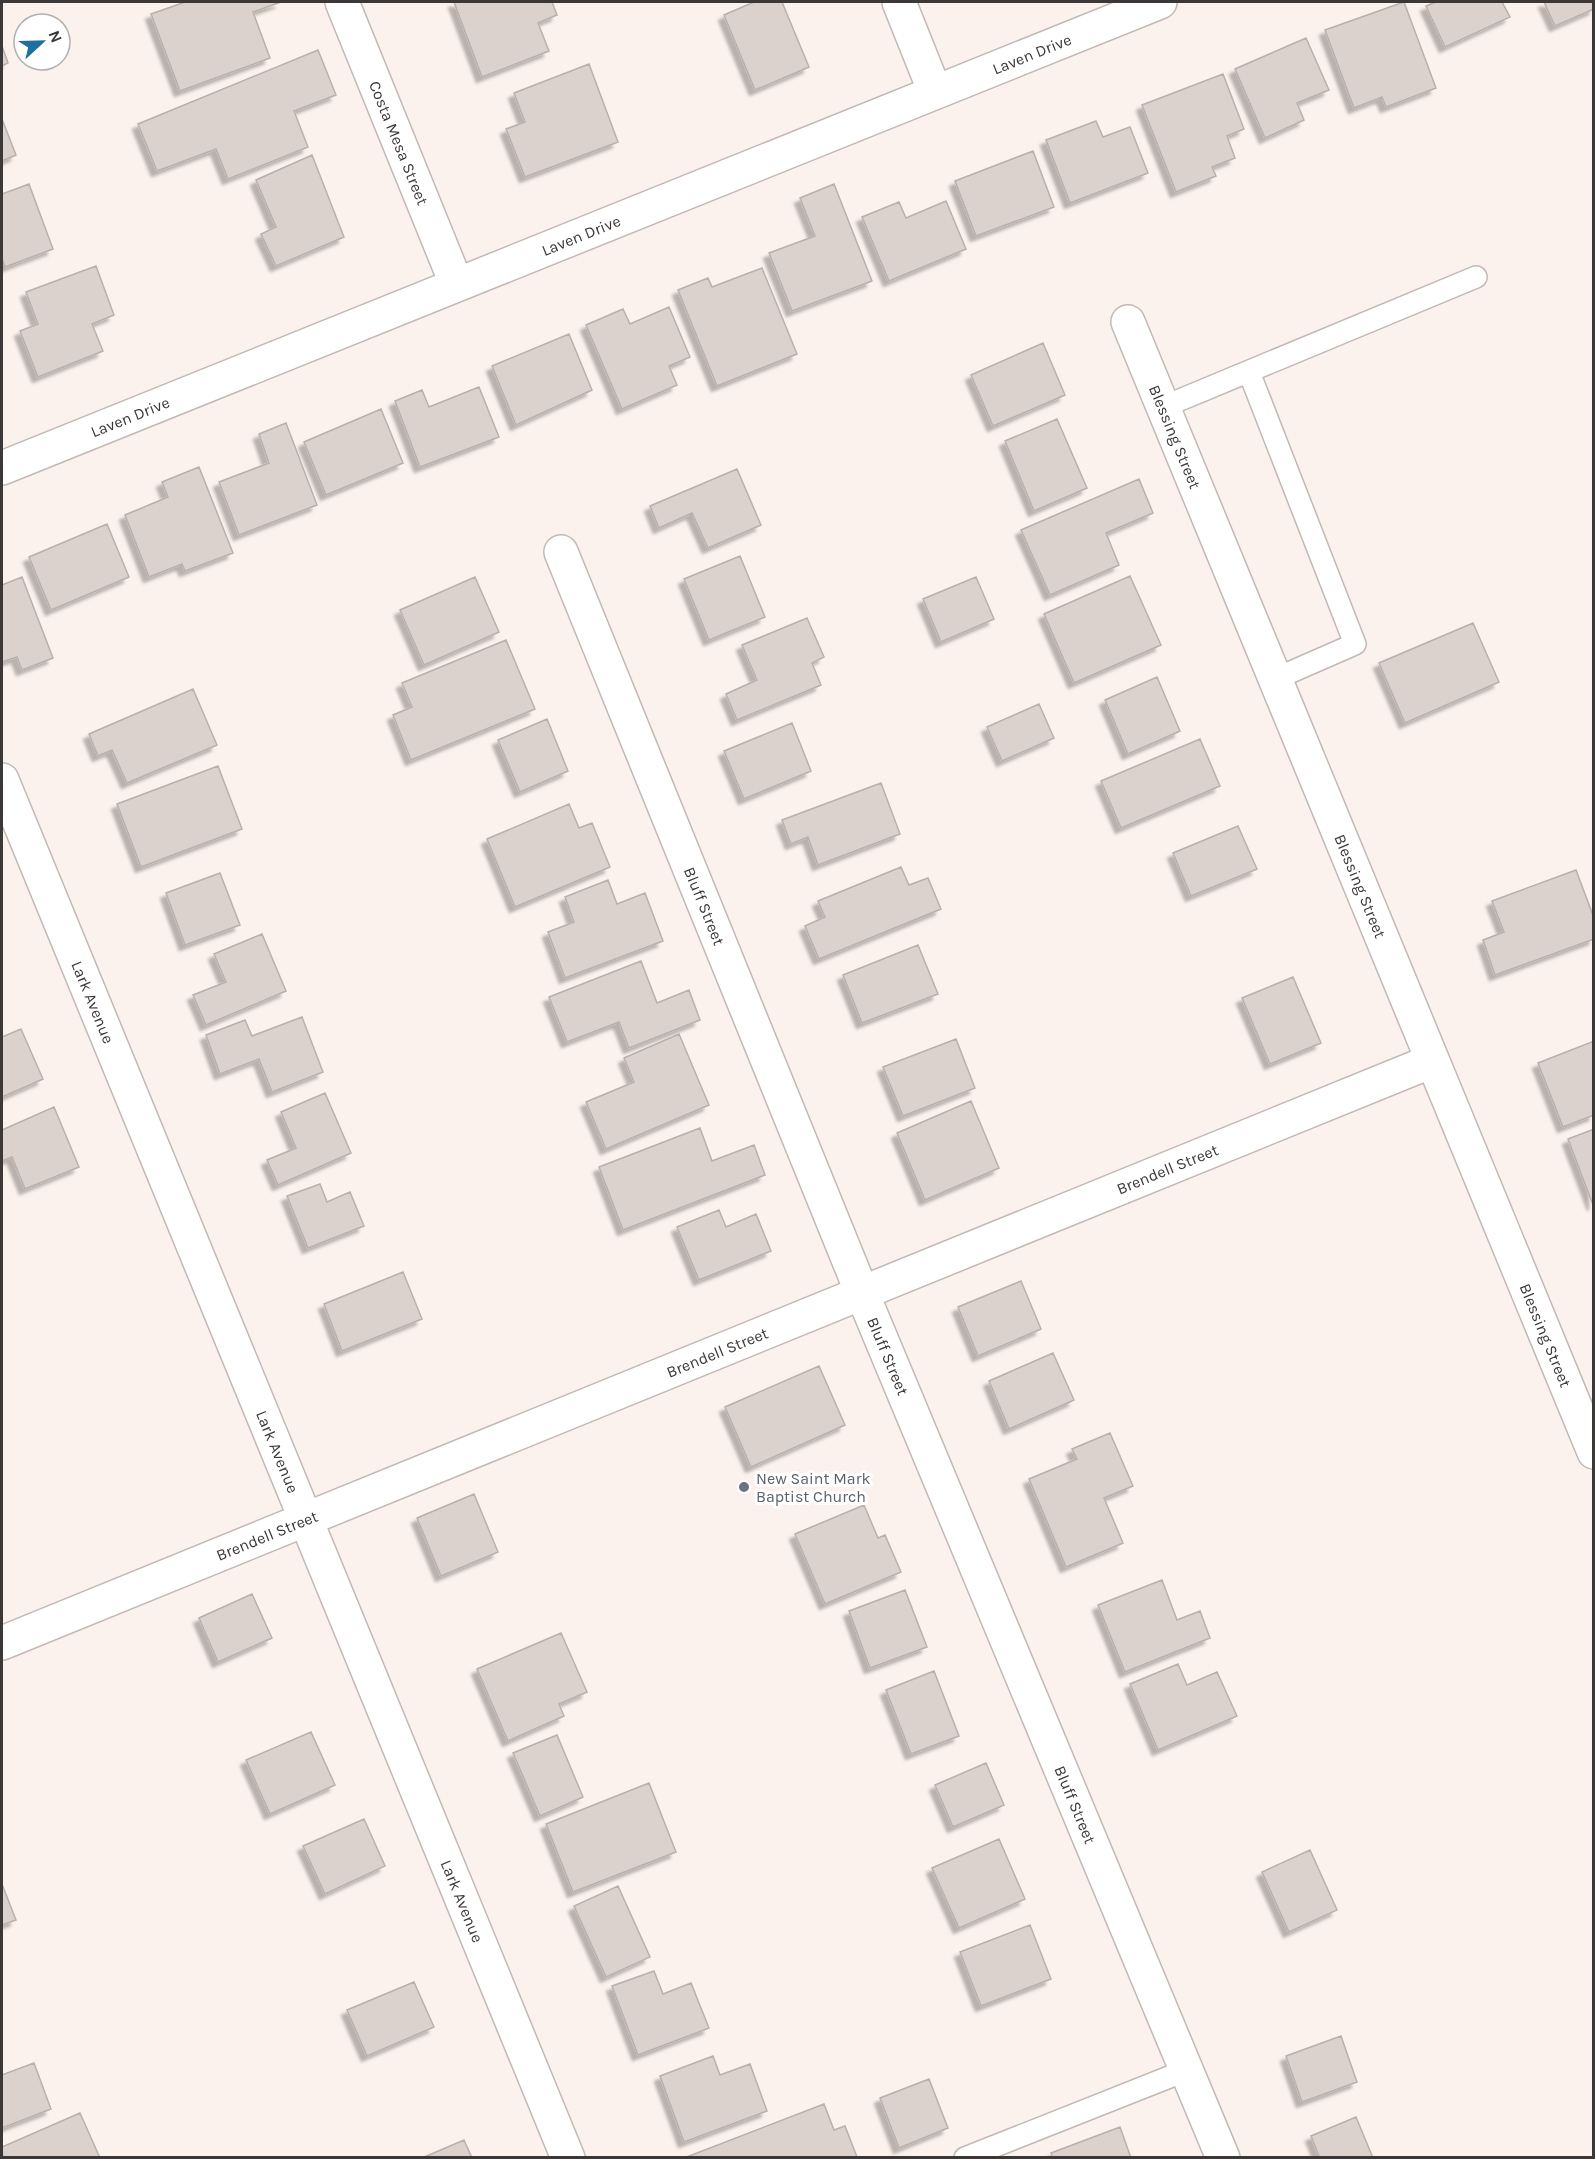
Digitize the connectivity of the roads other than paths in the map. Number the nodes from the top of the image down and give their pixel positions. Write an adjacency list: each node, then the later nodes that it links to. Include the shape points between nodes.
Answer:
1 (342, 2): 6 (street, Costa Mesa Street)
2 (899, 2): 4 (street)
3 (1160, 2): 4 (street, Laven Drive)
4 (935, 92): 6 (street, Laven Drive)
5 (1476, 277): 8 (lane)
6 (456, 283): 10 (street, Laven Drive)
7 (1128, 322): 9 (street, Blessing Street)
8 (1249, 372): 9 (lane); 12 (lane, via 1355,644)
9 (1163, 407): 12 (street, Blessing Street)
10 (2, 468)
11 (561, 552): 15 (street, Bluff Street)
12 (1275, 679): 14 (street, Blessing Street)
13 (2, 780): 17 (street, Lark Avenue)
14 (1432, 1061): 15 (street, Brendell Street); 16 (street, Blessing Street)
15 (862, 1293): 17 (street, Brendell Street); 19 (street, Bluff Street)
16 (1593, 1452)
17 (306, 1519): 18 (street, Brendell Street); 20 (street, Lark Avenue)
18 (2, 1643)
19 (1187, 2070): 21 (lane); 22 (street, Bluff Street)
20 (568, 2157)
21 (965, 2157)
22 (1223, 2157)

